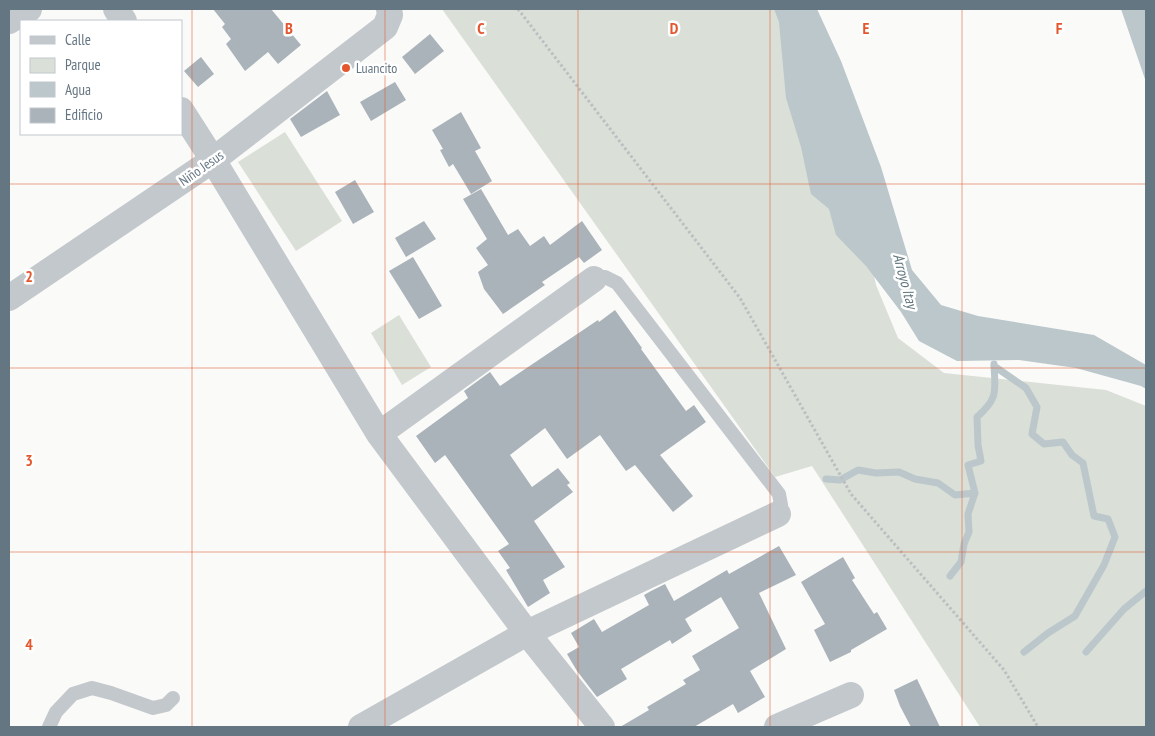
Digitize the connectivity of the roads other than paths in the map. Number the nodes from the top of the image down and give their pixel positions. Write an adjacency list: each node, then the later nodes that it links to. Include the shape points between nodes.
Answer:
1 (29, 9): 5 (street)
2 (116, 9): 4 (street)
3 (387, 18): 7 (street, Niño Jesus)
4 (123, 20)
5 (9, 21)
6 (182, 112): 7 (street)
7 (213, 160): 9 (street, Niño Jesus); 10 (street)
8 (594, 279): 10 (street); 11 (lane, via 605,277 617,283 779,494 781,505)
9 (9, 298)
10 (380, 434): 12 (street)
11 (778, 514): 12 (street)
12 (527, 633): 15 (street); 17 (street)
13 (851, 695): 18 (street)
14 (173, 698): 16 (lane, via 166,705 153,708 92,688 73,694 56,712)
15 (369, 725)
16 (48, 727)
17 (602, 727)
18 (777, 727)

